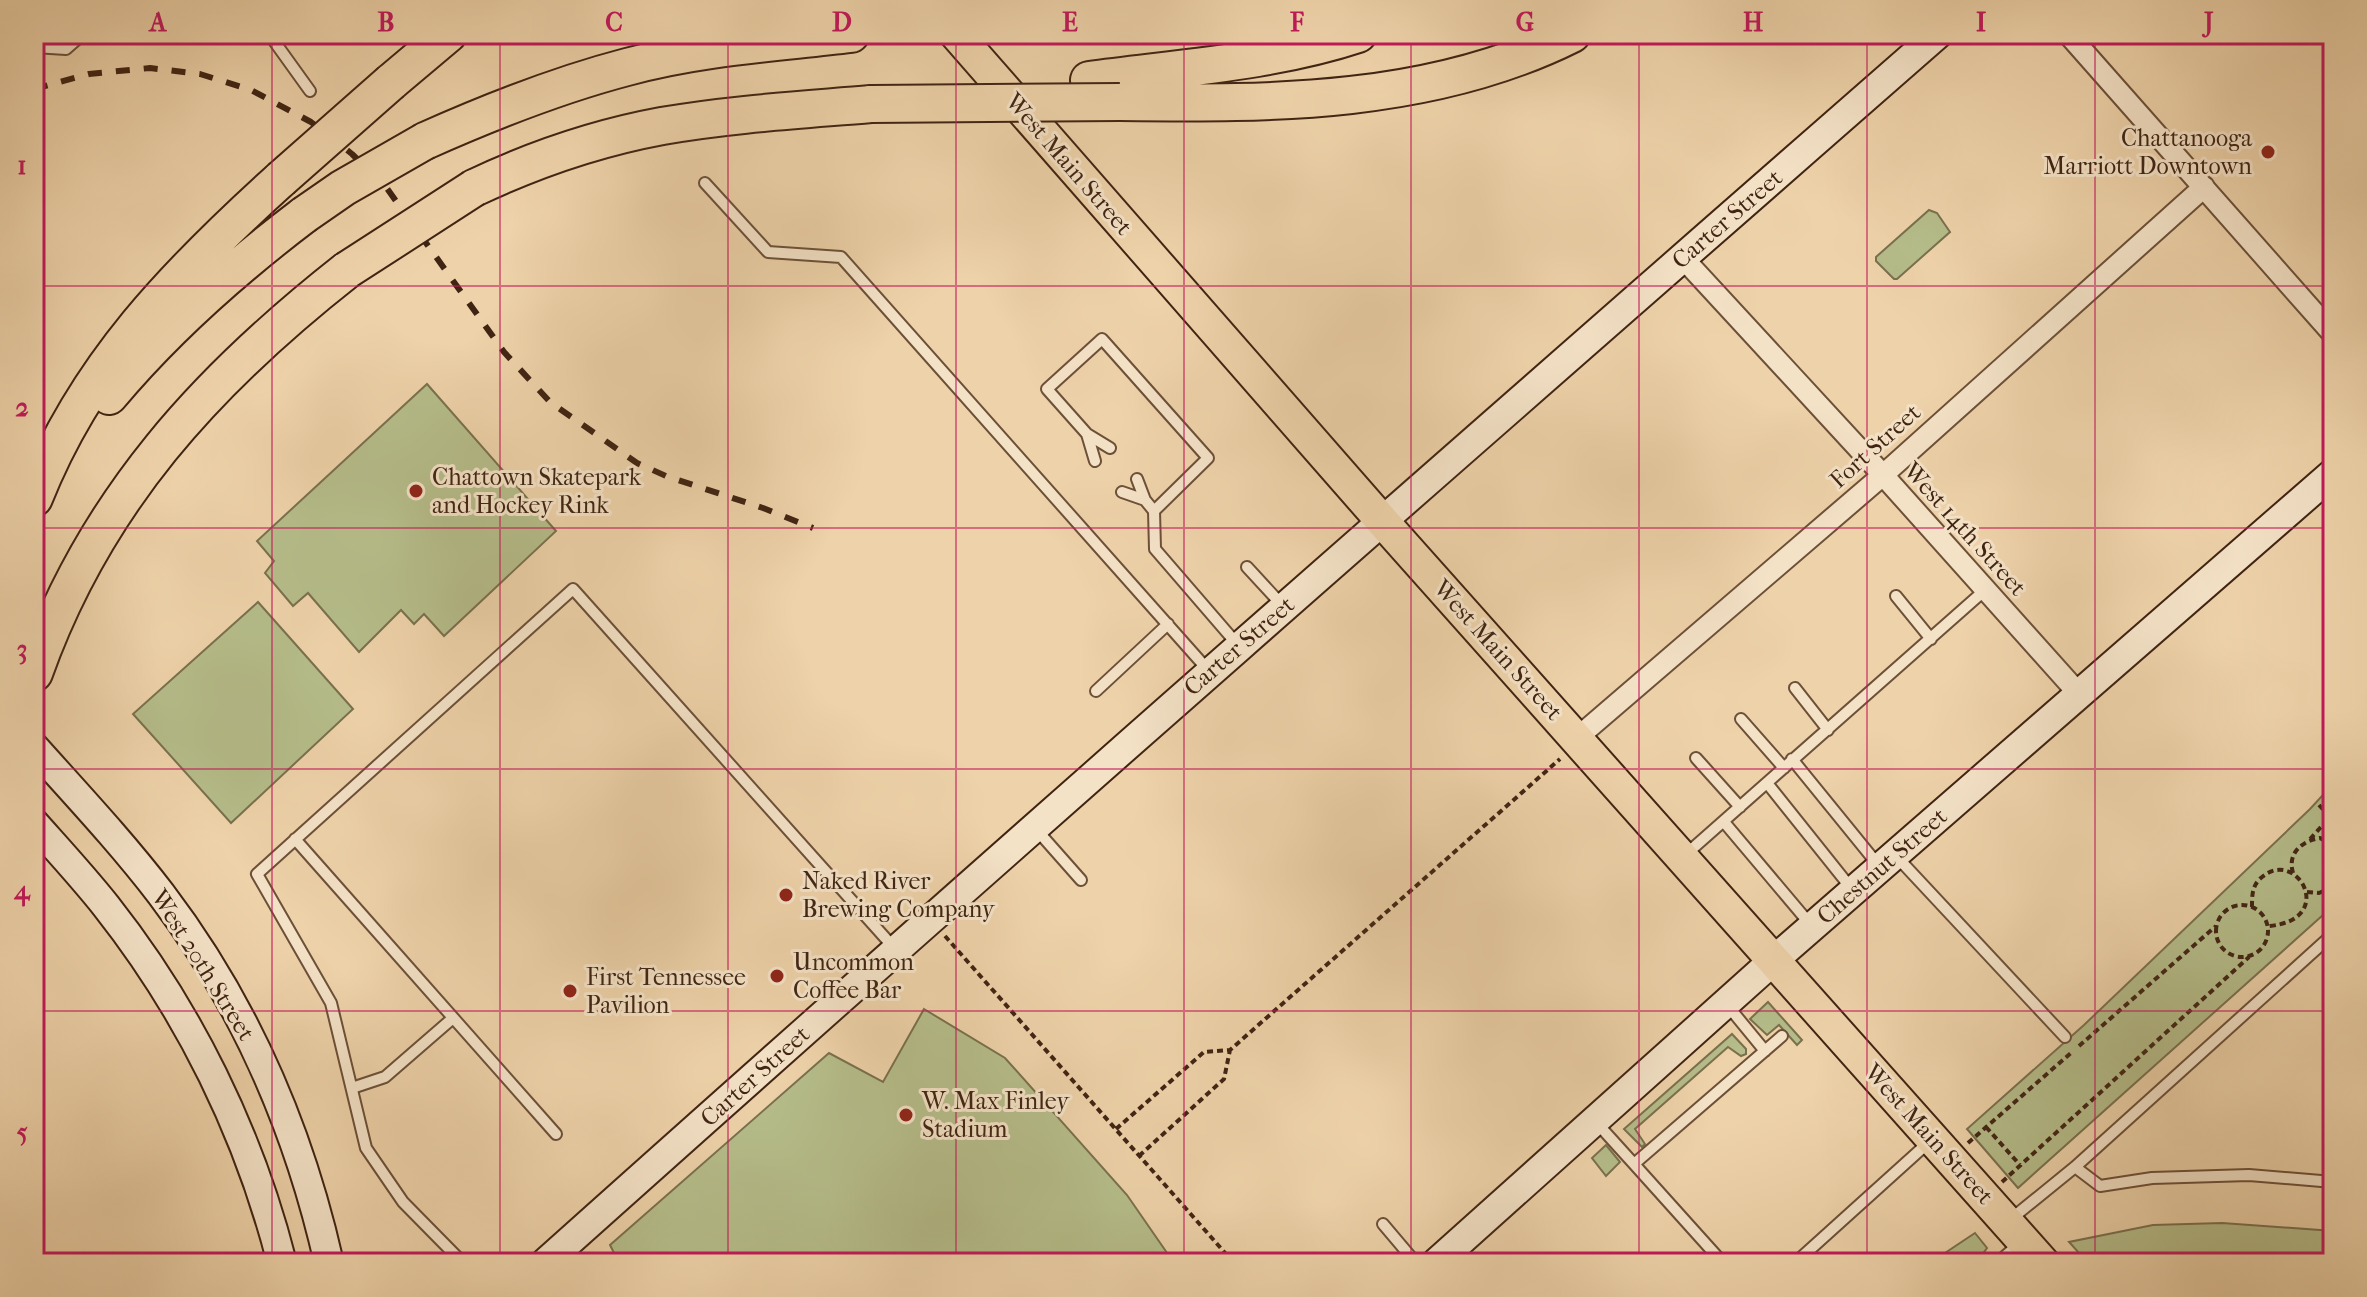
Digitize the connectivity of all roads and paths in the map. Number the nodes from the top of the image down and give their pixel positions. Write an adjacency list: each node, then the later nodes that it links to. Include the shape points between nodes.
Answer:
1 (83, 34): 10 (lane, via 66,49)
2 (269, 34): 11 (lane)
3 (448, 34): 24 (highway, bridge, via 212,241 132,329 70,421)
4 (956, 34): 28 (main road, West Main Street)
5 (1358, 34): 12 (highway, bridge, via 1281,53)
6 (1572, 34): 12 (highway, bridge, via 1456,78 1369,94 1277,101)
7 (1938, 34): 15 (street, Carter Street)
8 (2068, 34): 14 (street)
9 (835, 36): 26 (highway, bridge, via 716,49 626,67 425,141 343,188 241,265 159,340 77,438)
10 (34, 47)
11 (310, 91)
12 (871, 104): 36 (highway, bridge, via 659,127 561,153 474,188 394,238 295,311 175,428 112,511)
13 (705, 183): 33 (lane, via 768,252 841,257)
14 (2204, 187): 16 (street); 21 (street, Fort Street)
15 (1682, 257): 21 (street, West 14th Street); 28 (street, Carter Street)
16 (2333, 334)
17 (1087, 434): 18 (lane); 19 (lane); 27 (lane, via 1047,389 1102,339 1208,458)
18 (1110, 448)
19 (1095, 461)
20 (2333, 473): 40 (street, Chestnut Street)
21 (1883, 475): 30 (street, West 14th Street); 43 (street, Fort Street)
22 (1137, 479): 25 (lane)
23 (1122, 492): 25 (lane)
24 (34, 498)
25 (1145, 500): 27 (lane)
26 (34, 508)
27 (1154, 511): 35 (lane, via 1155,549)
28 (1383, 522): 32 (street, Carter Street); 43 (main road, West Main Street)
29 (1247, 567): 32 (lane)
30 (1985, 590): 34 (lane); 40 (street, West 14th Street)
31 (1896, 596): 34 (lane)
32 (1283, 607): 35 (street, Carter Street)
33 (1168, 624): 37 (lane); 39 (lane)
34 (1931, 639): 42 (lane)
35 (1239, 645): 37 (street, Carter Street)
36 (36, 666)
37 (1210, 671): 53 (street, Carter Street)
38 (1795, 688): 42 (lane)
39 (1096, 691)
40 (2079, 694): 58 (street, Chestnut Street)
41 (1741, 719): 46 (lane)
42 (1828, 730): 46 (lane)
43 (1578, 740): 57 (main road, West Main Street); 77 (path)
44 (34, 747): 94 (street, West 20th Street, via 154,885 220,982 288,1123)
45 (1696, 758): 49 (lane)
46 (1788, 764): 47 (lane); 58 (lane)
47 (1767, 783): 49 (lane); 62 (lane)
48 (2319, 805): 50 (path)
49 (1740, 807): 51 (lane)
50 (2332, 815): 55 (path)
51 (1724, 822): 57 (lane); 68 (lane)
52 (34, 823): 93 (street, West 20th Street, via 137,947 193,1037 239,1133)
53 (1034, 827): 60 (lane); 65 (street, Carter Street)
54 (295, 839): 70 (lane, via 573,589); 74 (lane); 79 (lane, via 257,874 331,1003)
55 (2309, 840): 56 (path, via 2320,838); 59 (path, via 2295,851)
56 (2333, 846)
57 (1683, 858): 72 (main road, West Main Street)
58 (1888, 861): 62 (street, Chestnut Street); 76 (lane)
59 (2293, 873): 63 (path); 64 (path, via 2265,874 2256,883)
60 (1081, 880)
61 (2333, 887): 63 (path)
62 (1854, 891): 68 (street, Chestnut Street)
63 (2307, 892): 67 (path, via 2299,914)
64 (2252, 907): 66 (path, via 2229,908); 67 (path)
65 (930, 920): 70 (street, Carter Street); 82 (path)
66 (2216, 926): 71 (path, via 2224,951); 81 (path)
67 (2269, 926): 71 (path, via 2267,942)
68 (1812, 927): 72 (street, Chestnut Street)
69 (2333, 934): 88 (lane)
70 (896, 950): 96 (street, Carter Street)
71 (2249, 957): 87 (path)
72 (1774, 960): 73 (street, Chestnut Street); 84 (main road, West Main Street)
73 (1726, 1004): 78 (lane); 80 (street, Chestnut Street)
74 (453, 1018): 79 (lane, via 385,1077); 83 (lane)
75 (1782, 1036): 78 (lane)
76 (2065, 1037)
77 (1230, 1050): 82 (path, via 1204,1052); 85 (path, via 1224,1079)
78 (1765, 1051): 86 (lane)
79 (352, 1088): 95 (lane, via 366,1148 403,1202)
80 (1595, 1121): 86 (lane); 99 (street, Chestnut Street)
81 (1986, 1127): 84 (path); 87 (path)
82 (1116, 1129): 85 (path)
83 (556, 1134)
84 (1942, 1148): 90 (main road, West Main Street); 101 (lane)
85 (1139, 1156): 97 (path)
86 (1634, 1164): 100 (lane)
87 (2020, 1165): 90 (path)
88 (2075, 1167): 89 (lane, via 2100,1186 2152,1178 2249,1175); 92 (lane)
89 (2333, 1182)
90 (1985, 1197): 92 (main road, West Main Street)
91 (1383, 1224): 98 (lane)
92 (2025, 1241): 102 (lane)
93 (282, 1263)
94 (329, 1263)
95 (463, 1263)
96 (545, 1263)
97 (1234, 1263)
98 (1416, 1263)
99 (1436, 1263)
100 (1723, 1263)
101 (1795, 1263)
102 (1997, 1263)

